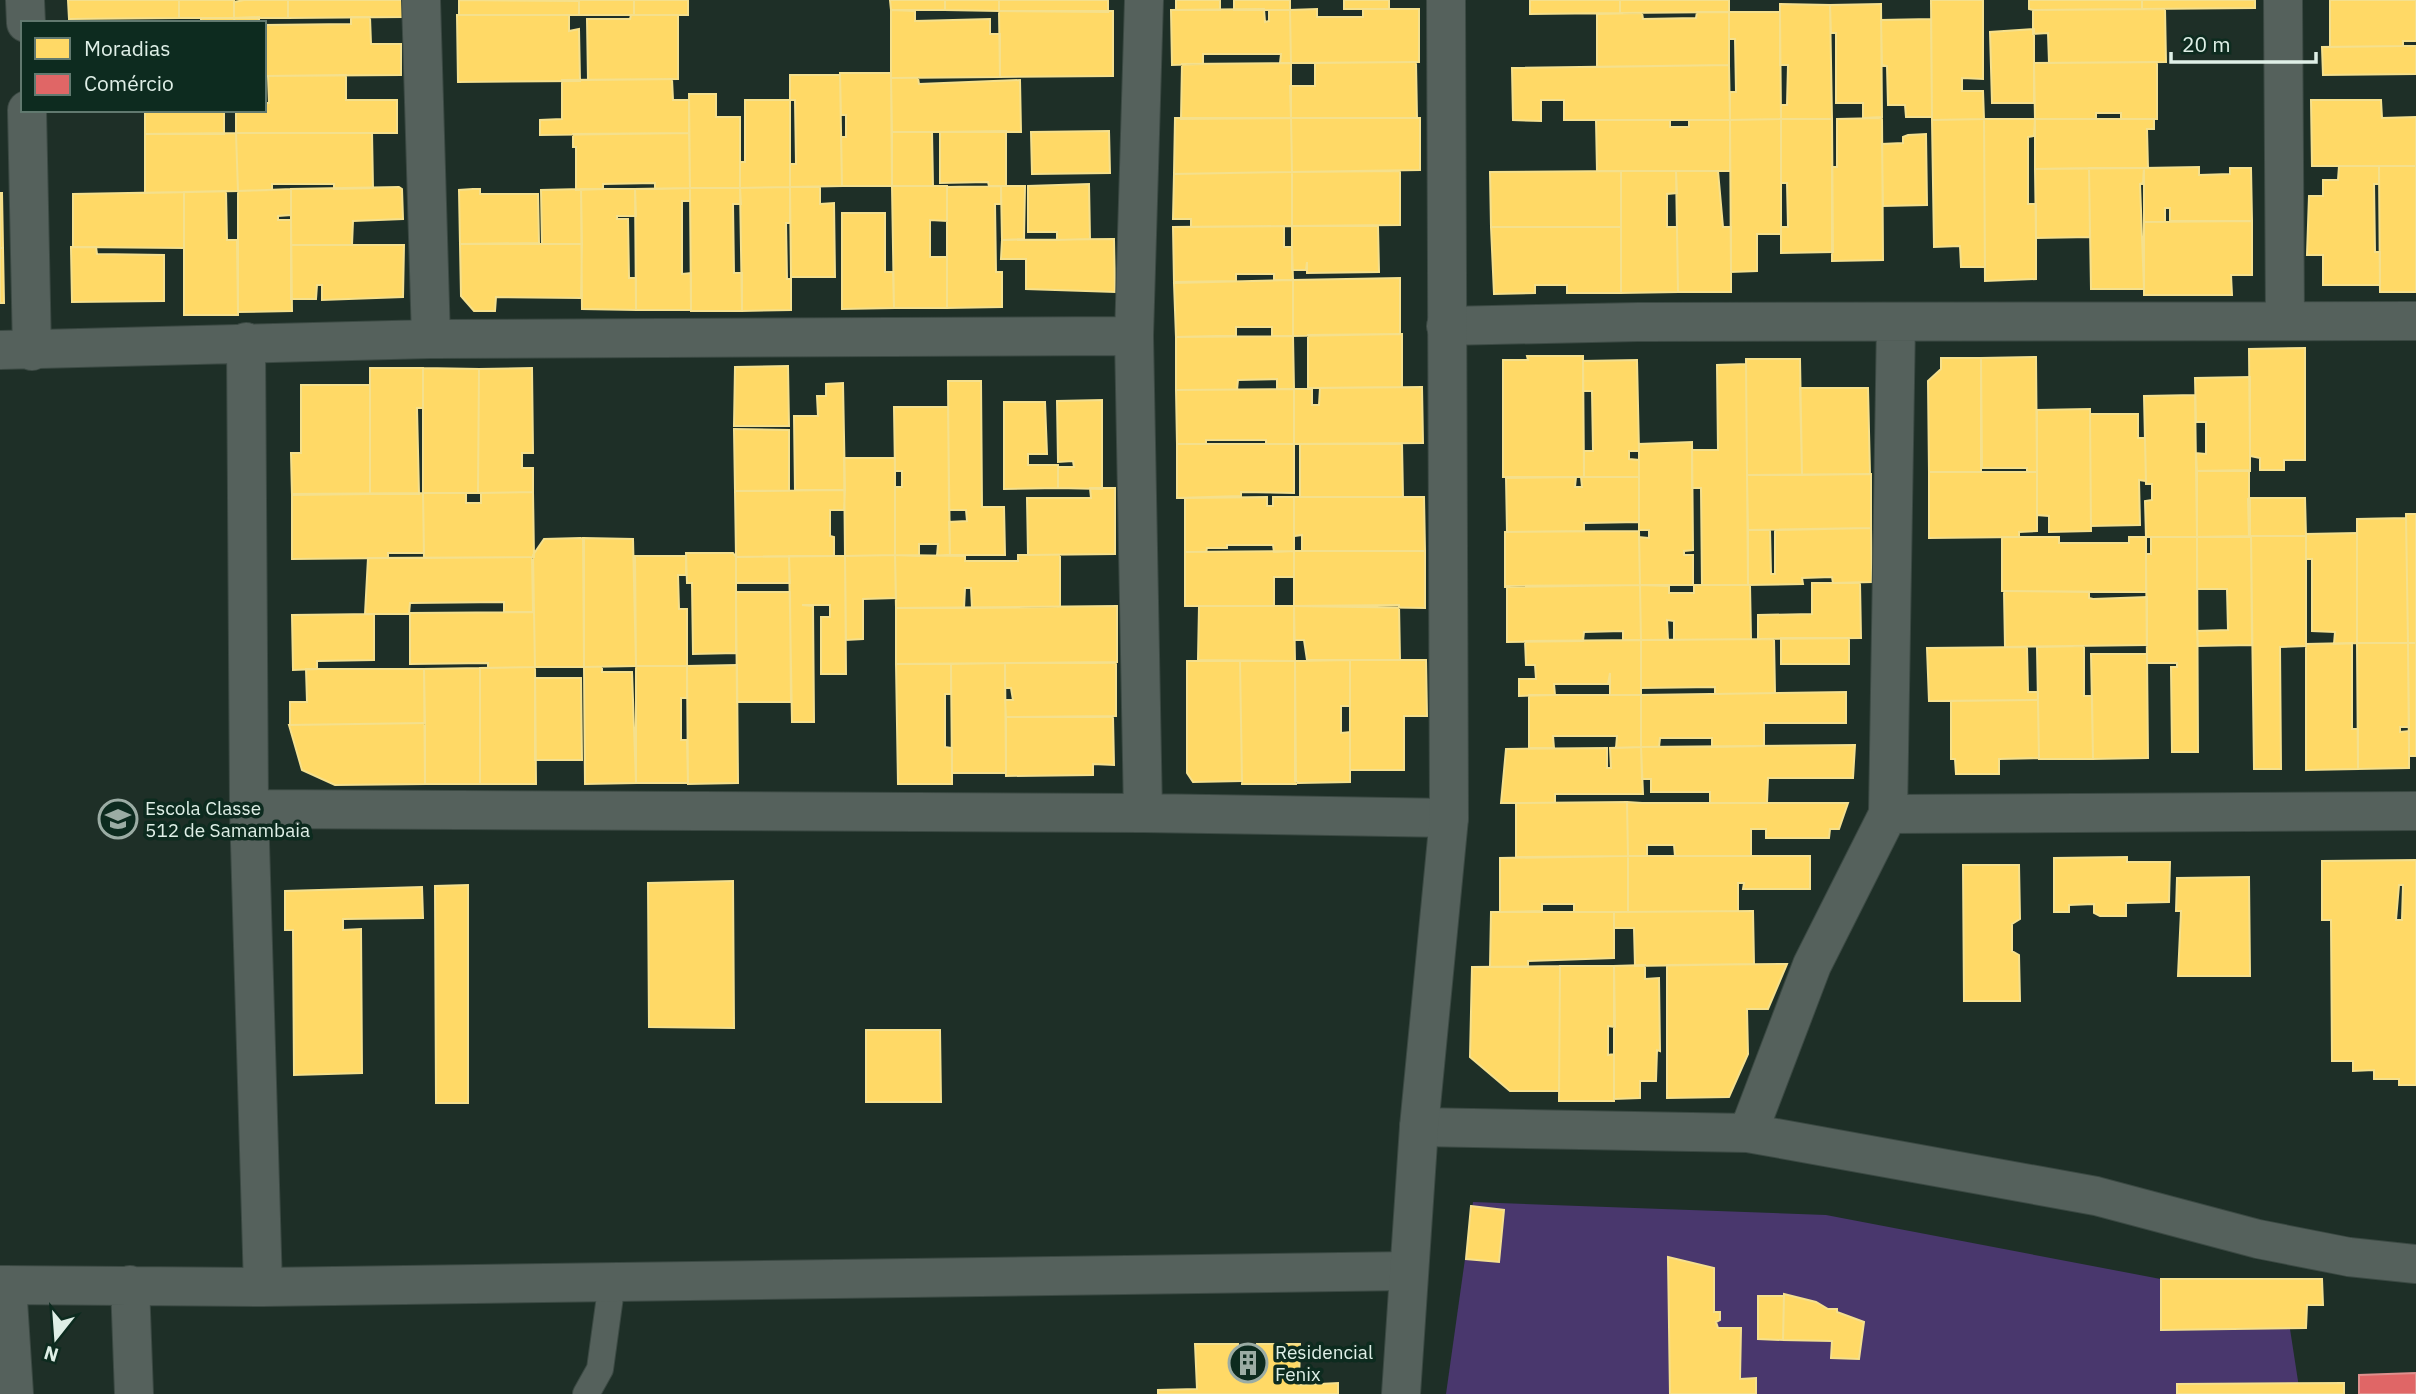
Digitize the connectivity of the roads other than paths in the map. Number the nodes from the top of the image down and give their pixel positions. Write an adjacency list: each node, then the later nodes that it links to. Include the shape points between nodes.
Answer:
1 (25, 0): 6 (street)
2 (421, 0): 13 (street)
3 (1144, 0): 12 (street)
4 (1446, 0): 11 (street)
5 (2283, 0): 8 (street)
6 (26, 21)
7 (27, 112): 15 (street)
8 (2285, 321): 9 (street); 10 (street)
9 (2416, 321)
10 (1896, 322): 11 (street); 19 (street)
11 (1446, 326): 20 (street)
12 (1135, 336): 13 (street); 18 (street)
13 (431, 339): 14 (street)
14 (246, 342): 15 (street); 16 (street)
15 (16, 351)
16 (249, 809): 18 (street); 28 (street)
17 (2416, 811): 19 (street)
18 (1143, 813): 20 (street)
19 (1888, 814): 22 (street, via 1812,965)
20 (1449, 818): 21 (street)
21 (1419, 1127): 22 (street); 24 (street)
22 (1748, 1133): 23 (street, via 2096,1196 2349,1257)
23 (2416, 1264)
24 (1409, 1271): 25 (street); 32 (street)
25 (612, 1282): 28 (street); 31 (lane, via 600,1369)
26 (4, 1285): 27 (street); 29 (street)
27 (130, 1285): 28 (street); 30 (street)
28 (263, 1287)
29 (14, 1394)
30 (134, 1394)
31 (586, 1394)
32 (1401, 1394)

